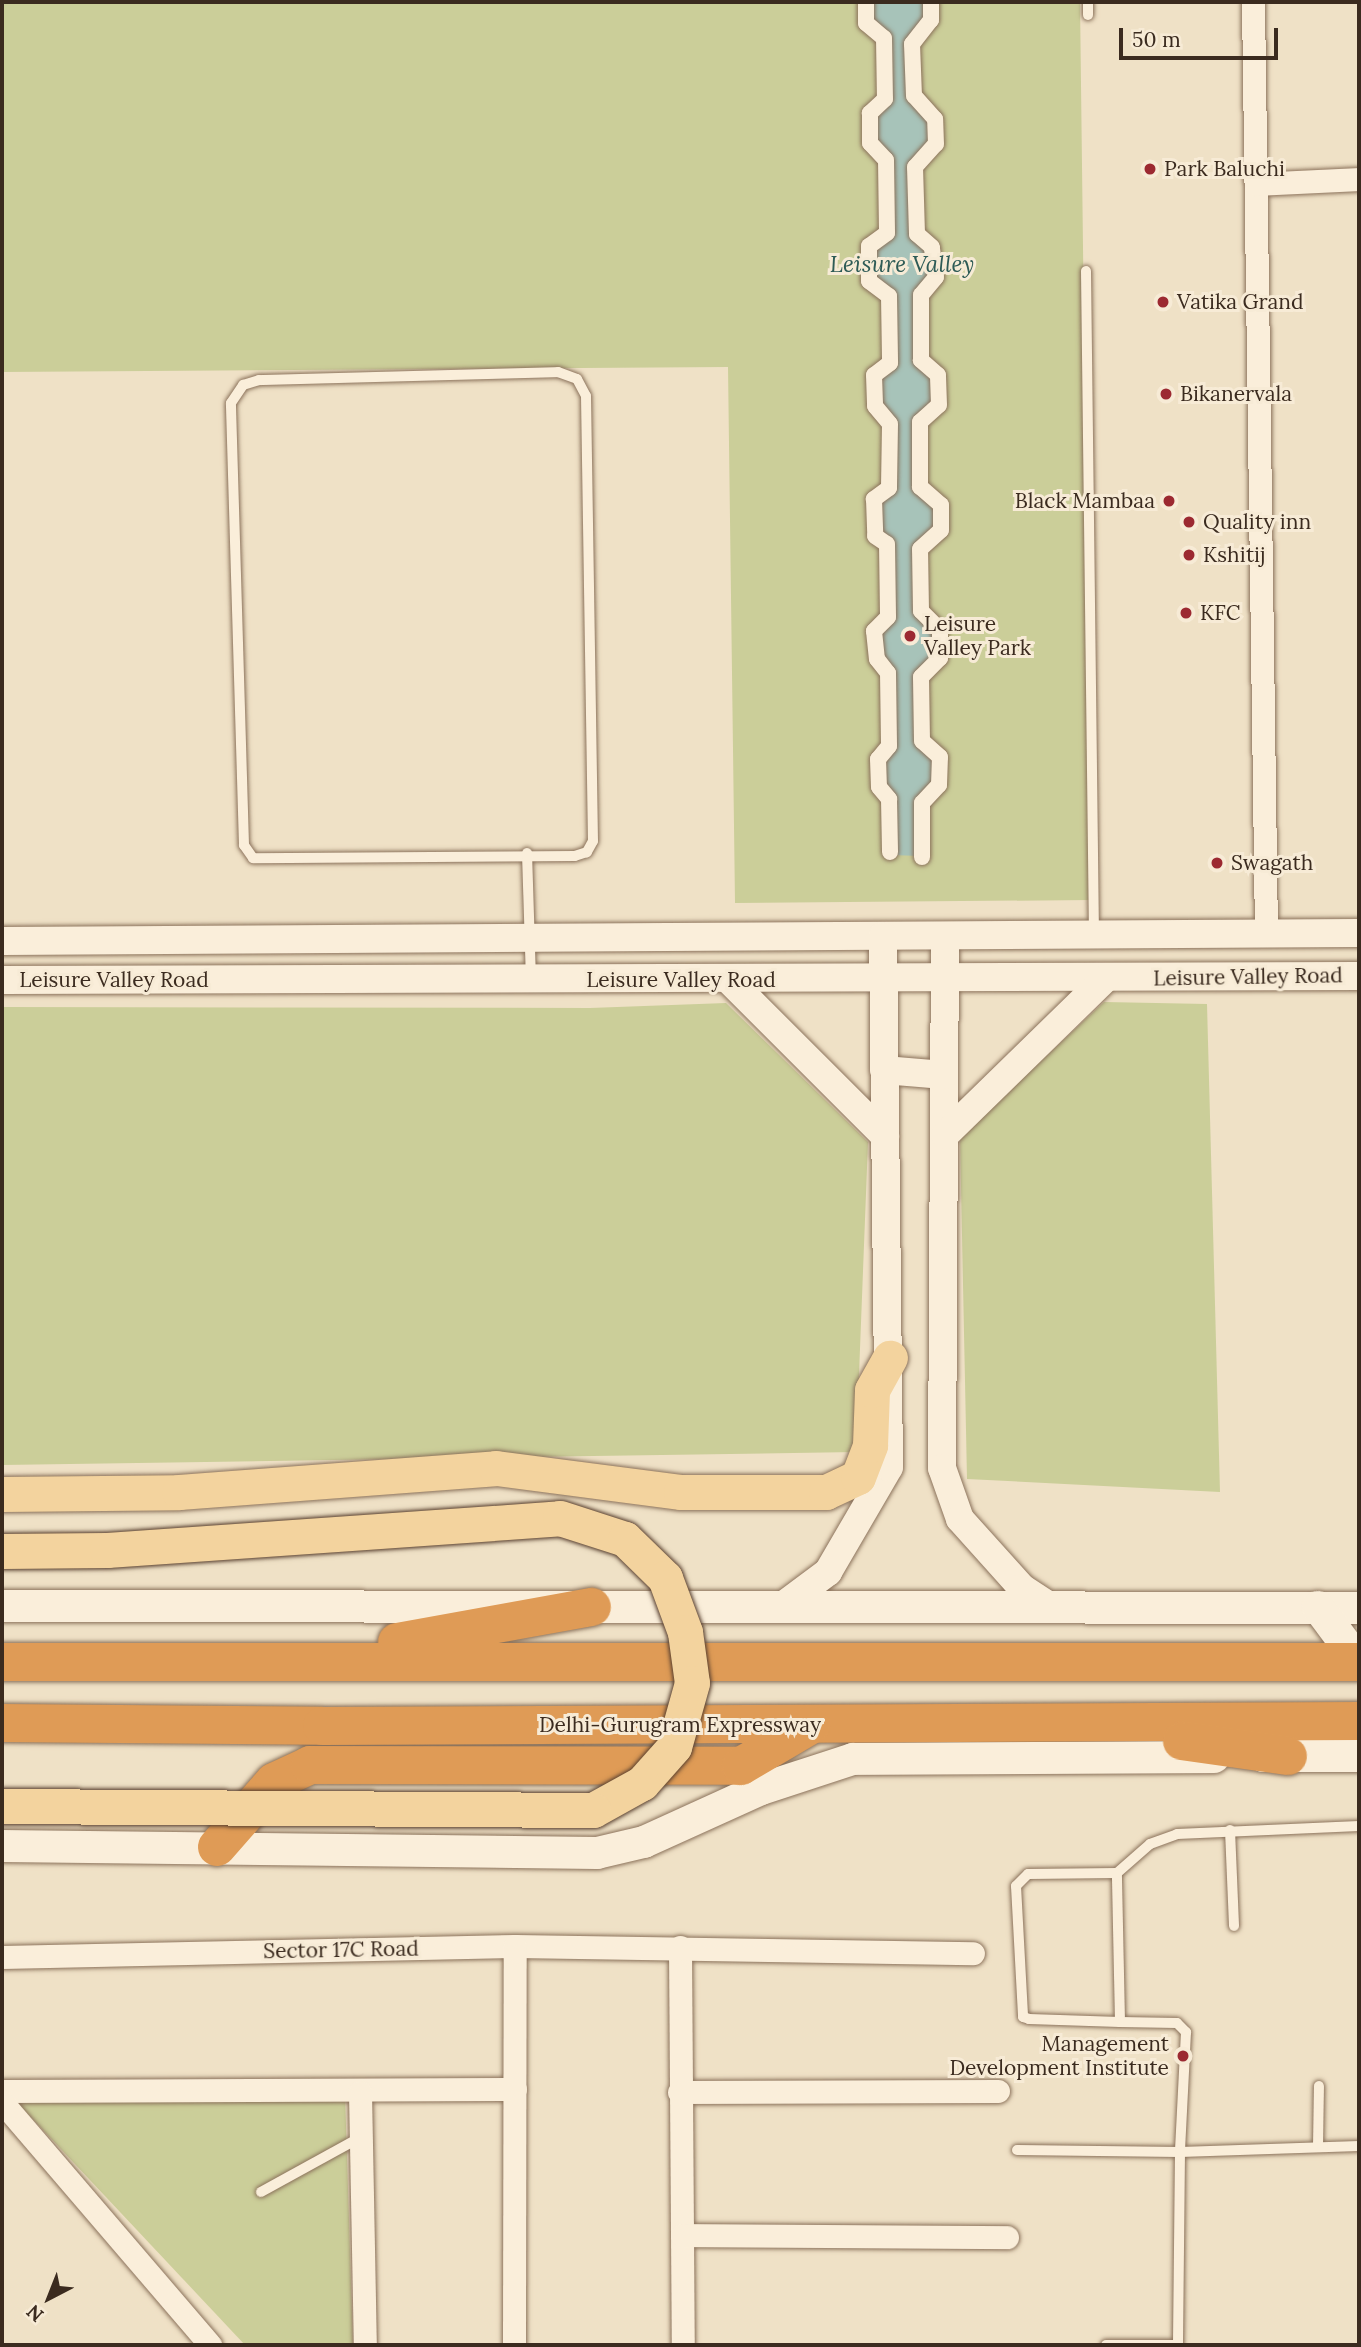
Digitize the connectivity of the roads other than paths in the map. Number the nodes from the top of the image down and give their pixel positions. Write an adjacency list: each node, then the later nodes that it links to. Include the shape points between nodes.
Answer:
1 (866, 2): 9 (street, via 866,23 884,38 886,99 870,114 870,143 886,160 887,233 869,246 869,281 888,296 890,363 874,375 875,406 890,424 889,488 874,499 875,536 887,544 888,617 874,631 877,659 888,673 889,746 878,760 879,787 889,799)
2 (931, 2): 11 (street, via 932,20 912,44 914,96 935,119 936,131 936,144 915,167 917,234 932,247 936,277 921,295 920,360 937,375 939,405 920,422 920,487 941,505 941,530 920,549 921,611 940,630 940,658 921,677 922,741 940,757 939,785 922,803)
3 (1088, 2): 5 (lane)
4 (1254, 2): 7 (street)
5 (1088, 15)
6 (1359, 179): 7 (street)
7 (1256, 184): 13 (street)
8 (1086, 271): 14 (lane)
9 (890, 852)
10 (527, 853): 10 (lane, via 575,856 587,852 593,841 586,396 577,379 558,372 243,384 232,403 244,845 253,858 265,860); 17 (lane)
11 (922, 857)
12 (1359, 933): 13 (street, Leisure Valley Road)
13 (1266, 934): 14 (street, Leisure Valley Road)
14 (1094, 935): 16 (street, Leisure Valley Road)
15 (883, 936): 16 (street, Leisure Valley Road); 17 (street, Leisure Valley Road); 20 (street)
16 (945, 936): 21 (street)
17 (527, 937): 18 (street, Leisure Valley Road); 24 (lane)
18 (2, 940)
19 (1359, 976): 22 (street, Leisure Valley Road)
20 (882, 979): 21 (street, Leisure Valley Road); 25 (street, Leisure Valley Road); 26 (street)
21 (943, 979): 22 (street, Leisure Valley Road); 27 (street)
22 (1105, 979): 28 (street)
23 (2, 980): 24 (street, Leisure Valley Road)
24 (531, 980): 25 (street, Leisure Valley Road)
25 (729, 980): 29 (street)
26 (884, 1070): 27 (street); 29 (street)
27 (944, 1075): 28 (street)
28 (945, 1135): 34 (street, via 942,1468 960,1519 1021,1588)
29 (885, 1136): 30 (street)
30 (890, 1357): 31 (main road, via 872,1390 870,1445 858,1477 826,1492 681,1492 496,1468 178,1492); 33 (street, via 891,1437 882,1484 828,1572)
31 (2, 1494)
32 (2, 1551): 48 (main road, bridge, via 107,1550 560,1518 625,1539 665,1578 685,1632 692,1683 674,1748 642,1783 593,1810)
33 (785, 1604): 34 (main road); 36 (main road)
34 (1048, 1605): 37 (main road)
35 (2, 1606): 36 (main road)
36 (592, 1607): 39 (highway)
37 (1318, 1607): 38 (main road); 41 (main road)
38 (1359, 1608)
39 (299, 1660): 40 (highway); 41 (highway)
40 (2, 1662)
41 (1359, 1662)
42 (1359, 1721): 44 (highway, Delhi-Gurugram Expressway)
43 (2, 1723): 45 (highway, Delhi-Gurugram Expressway)
44 (1054, 1723): 45 (highway, Delhi-Gurugram Expressway); 46 (highway)
45 (813, 1724): 52 (highway, via 741,1766 310,1765 274,1782)
46 (1288, 1756): 47 (main road); 52 (main road, via 853,1759 761,1789 644,1842 597,1853)
47 (1359, 1756)
48 (2, 1805)
49 (1359, 1826): 50 (lane)
50 (1230, 1830): 53 (lane, via 1177,1834 1150,1844); 54 (lane)
51 (2, 1846): 52 (main road)
52 (217, 1847)
53 (1117, 1873): 59 (lane); 59 (lane, via 1039,1871 1016,1886 1021,2010 1028,2020)
54 (1234, 1926)
55 (515, 1946): 56 (street, Sector 17C Road); 58 (street, Sector 17C Road); 61 (street)
56 (680, 1947): 57 (street, Sector 17C Road); 65 (street)
57 (973, 1953)
58 (2, 1957)
59 (1120, 2022): 71 (lane, via 1177,2023 1186,2032)
60 (1320, 2086): 69 (lane)
61 (515, 2089): 64 (street); 77 (street)
62 (2, 2091): 64 (street)
63 (998, 2091): 65 (street)
64 (360, 2092): 67 (street)
65 (679, 2092): 73 (street)
66 (2, 2102): 75 (street)
67 (361, 2137): 72 (lane); 76 (street)
68 (1359, 2146): 69 (lane)
69 (1318, 2147): 71 (lane)
70 (1017, 2150): 71 (lane)
71 (1180, 2152): 80 (lane)
72 (261, 2192)
73 (682, 2235): 74 (street); 78 (street)
74 (1007, 2237)
75 (210, 2345)
76 (365, 2345)
77 (514, 2345)
78 (683, 2345)
79 (1106, 2345): 80 (lane)
80 (1178, 2345)

